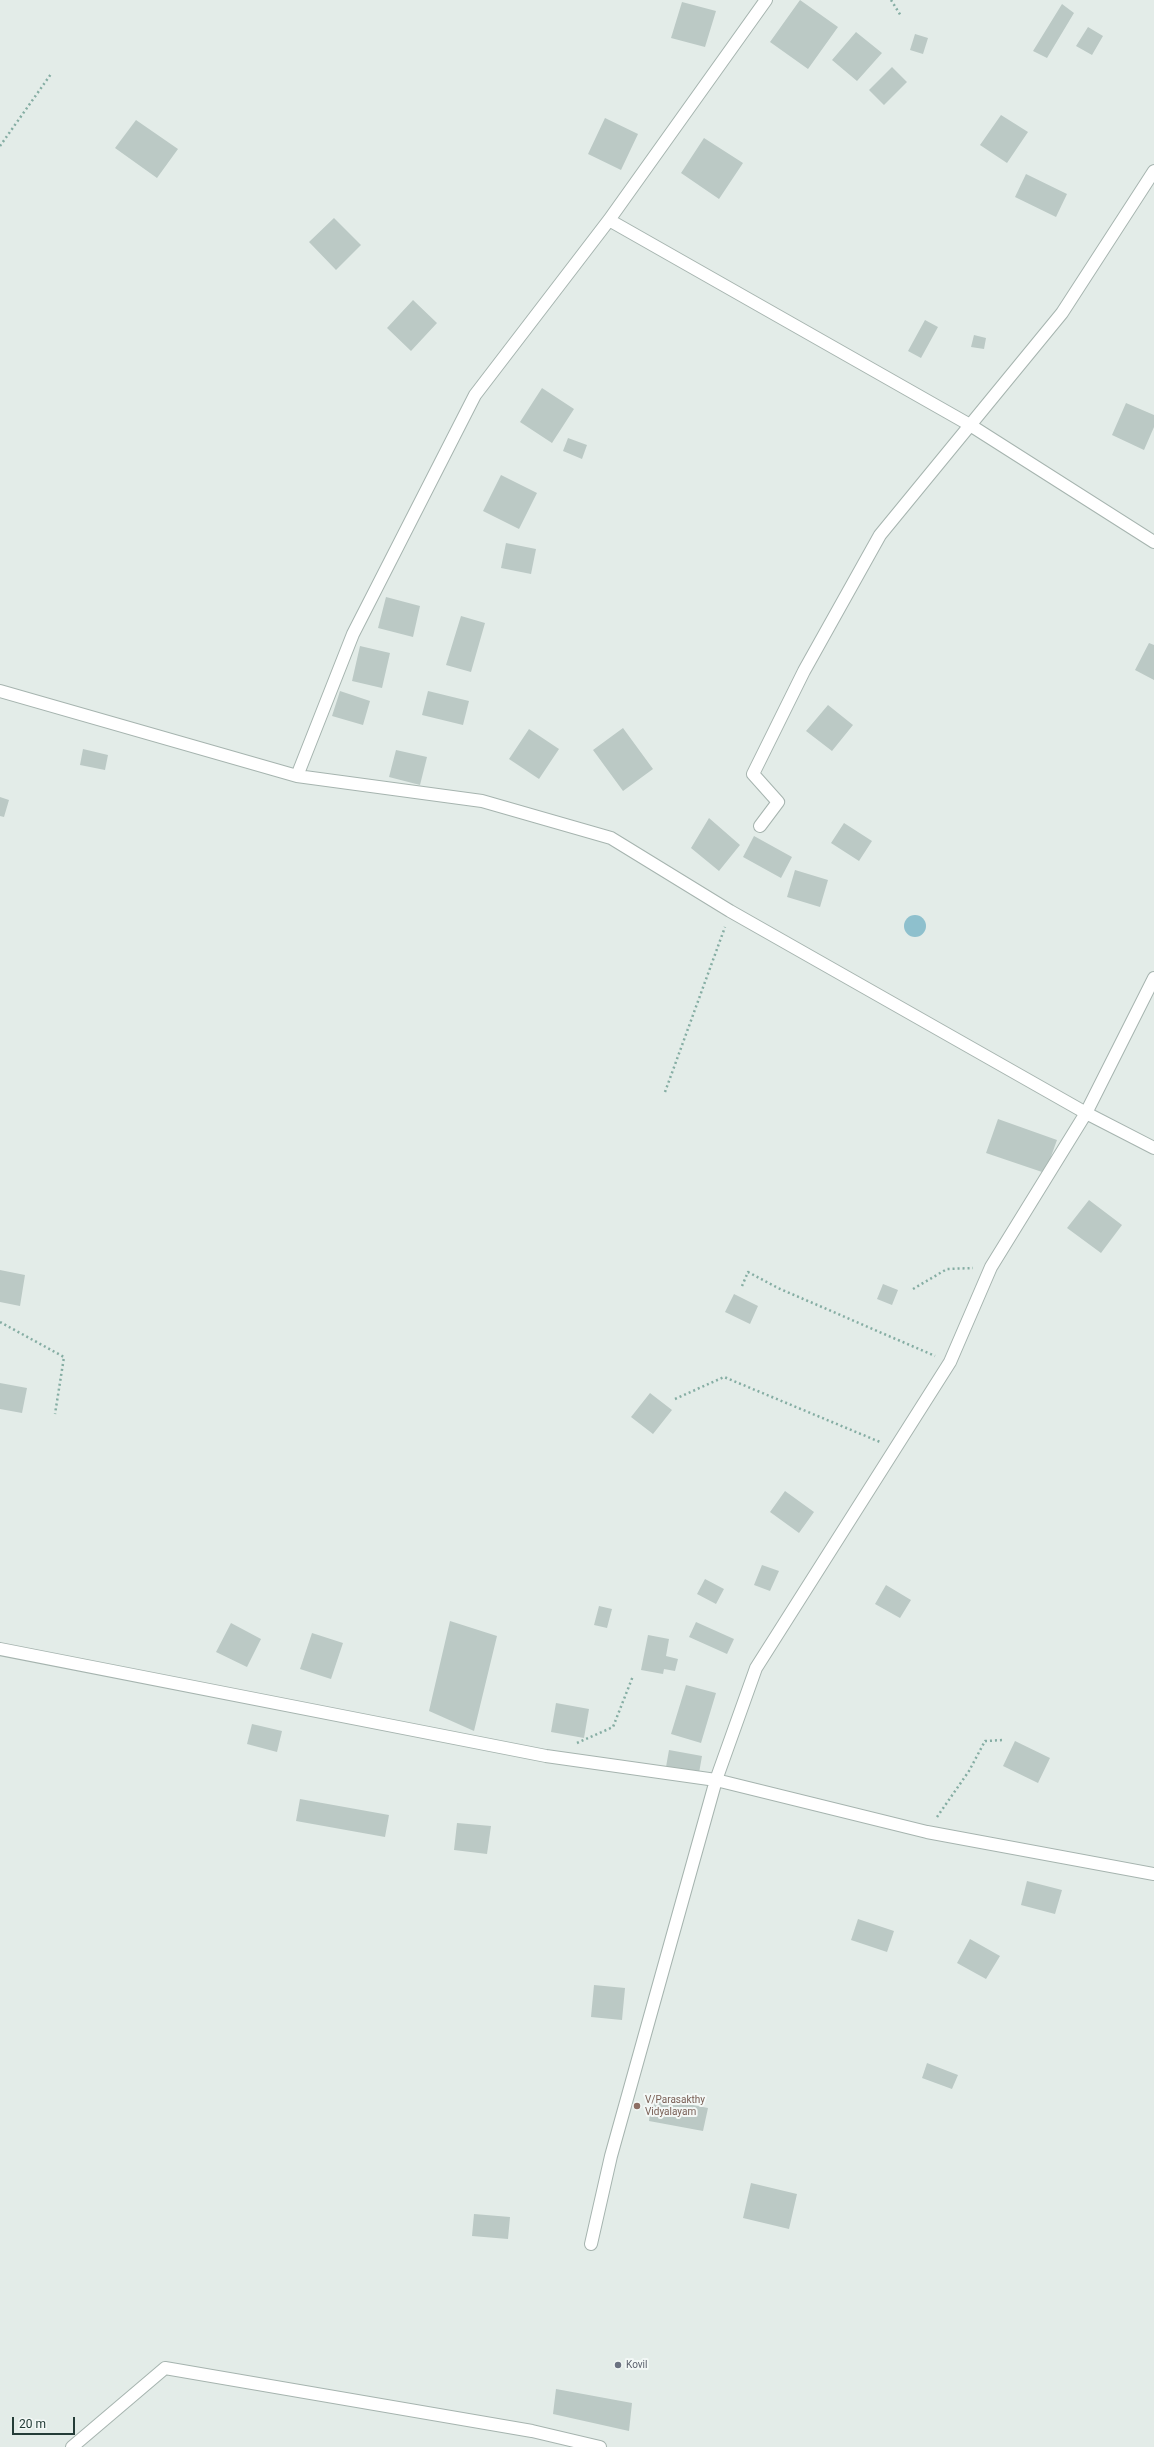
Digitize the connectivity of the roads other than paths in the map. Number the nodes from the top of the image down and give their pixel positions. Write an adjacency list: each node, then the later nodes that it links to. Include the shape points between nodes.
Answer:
1 (766, 0): 3 (street)
2 (1154, 171): 4 (street, via 1062,313)
3 (609, 220): 4 (street); 7 (street, via 475,395 352,634)
4 (970, 425): 5 (street); 8 (street, via 880,535 804,671 753,774 778,802)
5 (1154, 542)
6 (0, 690): 7 (street)
7 (297, 776): 10 (street, via 482,801 611,838 730,911)
8 (760, 826)
9 (1154, 978): 10 (street)
10 (1086, 1113): 11 (street); 13 (street, via 992,1267 950,1362 756,1668)
11 (1154, 1148)
12 (0, 1649): 13 (street, via 546,1756)
13 (716, 1780): 14 (street, via 926,1832); 15 (street, via 611,2156)
14 (1154, 1874)
15 (591, 2244)
16 (72, 2447): 17 (street, via 165,2368 532,2430)
17 (600, 2447)

